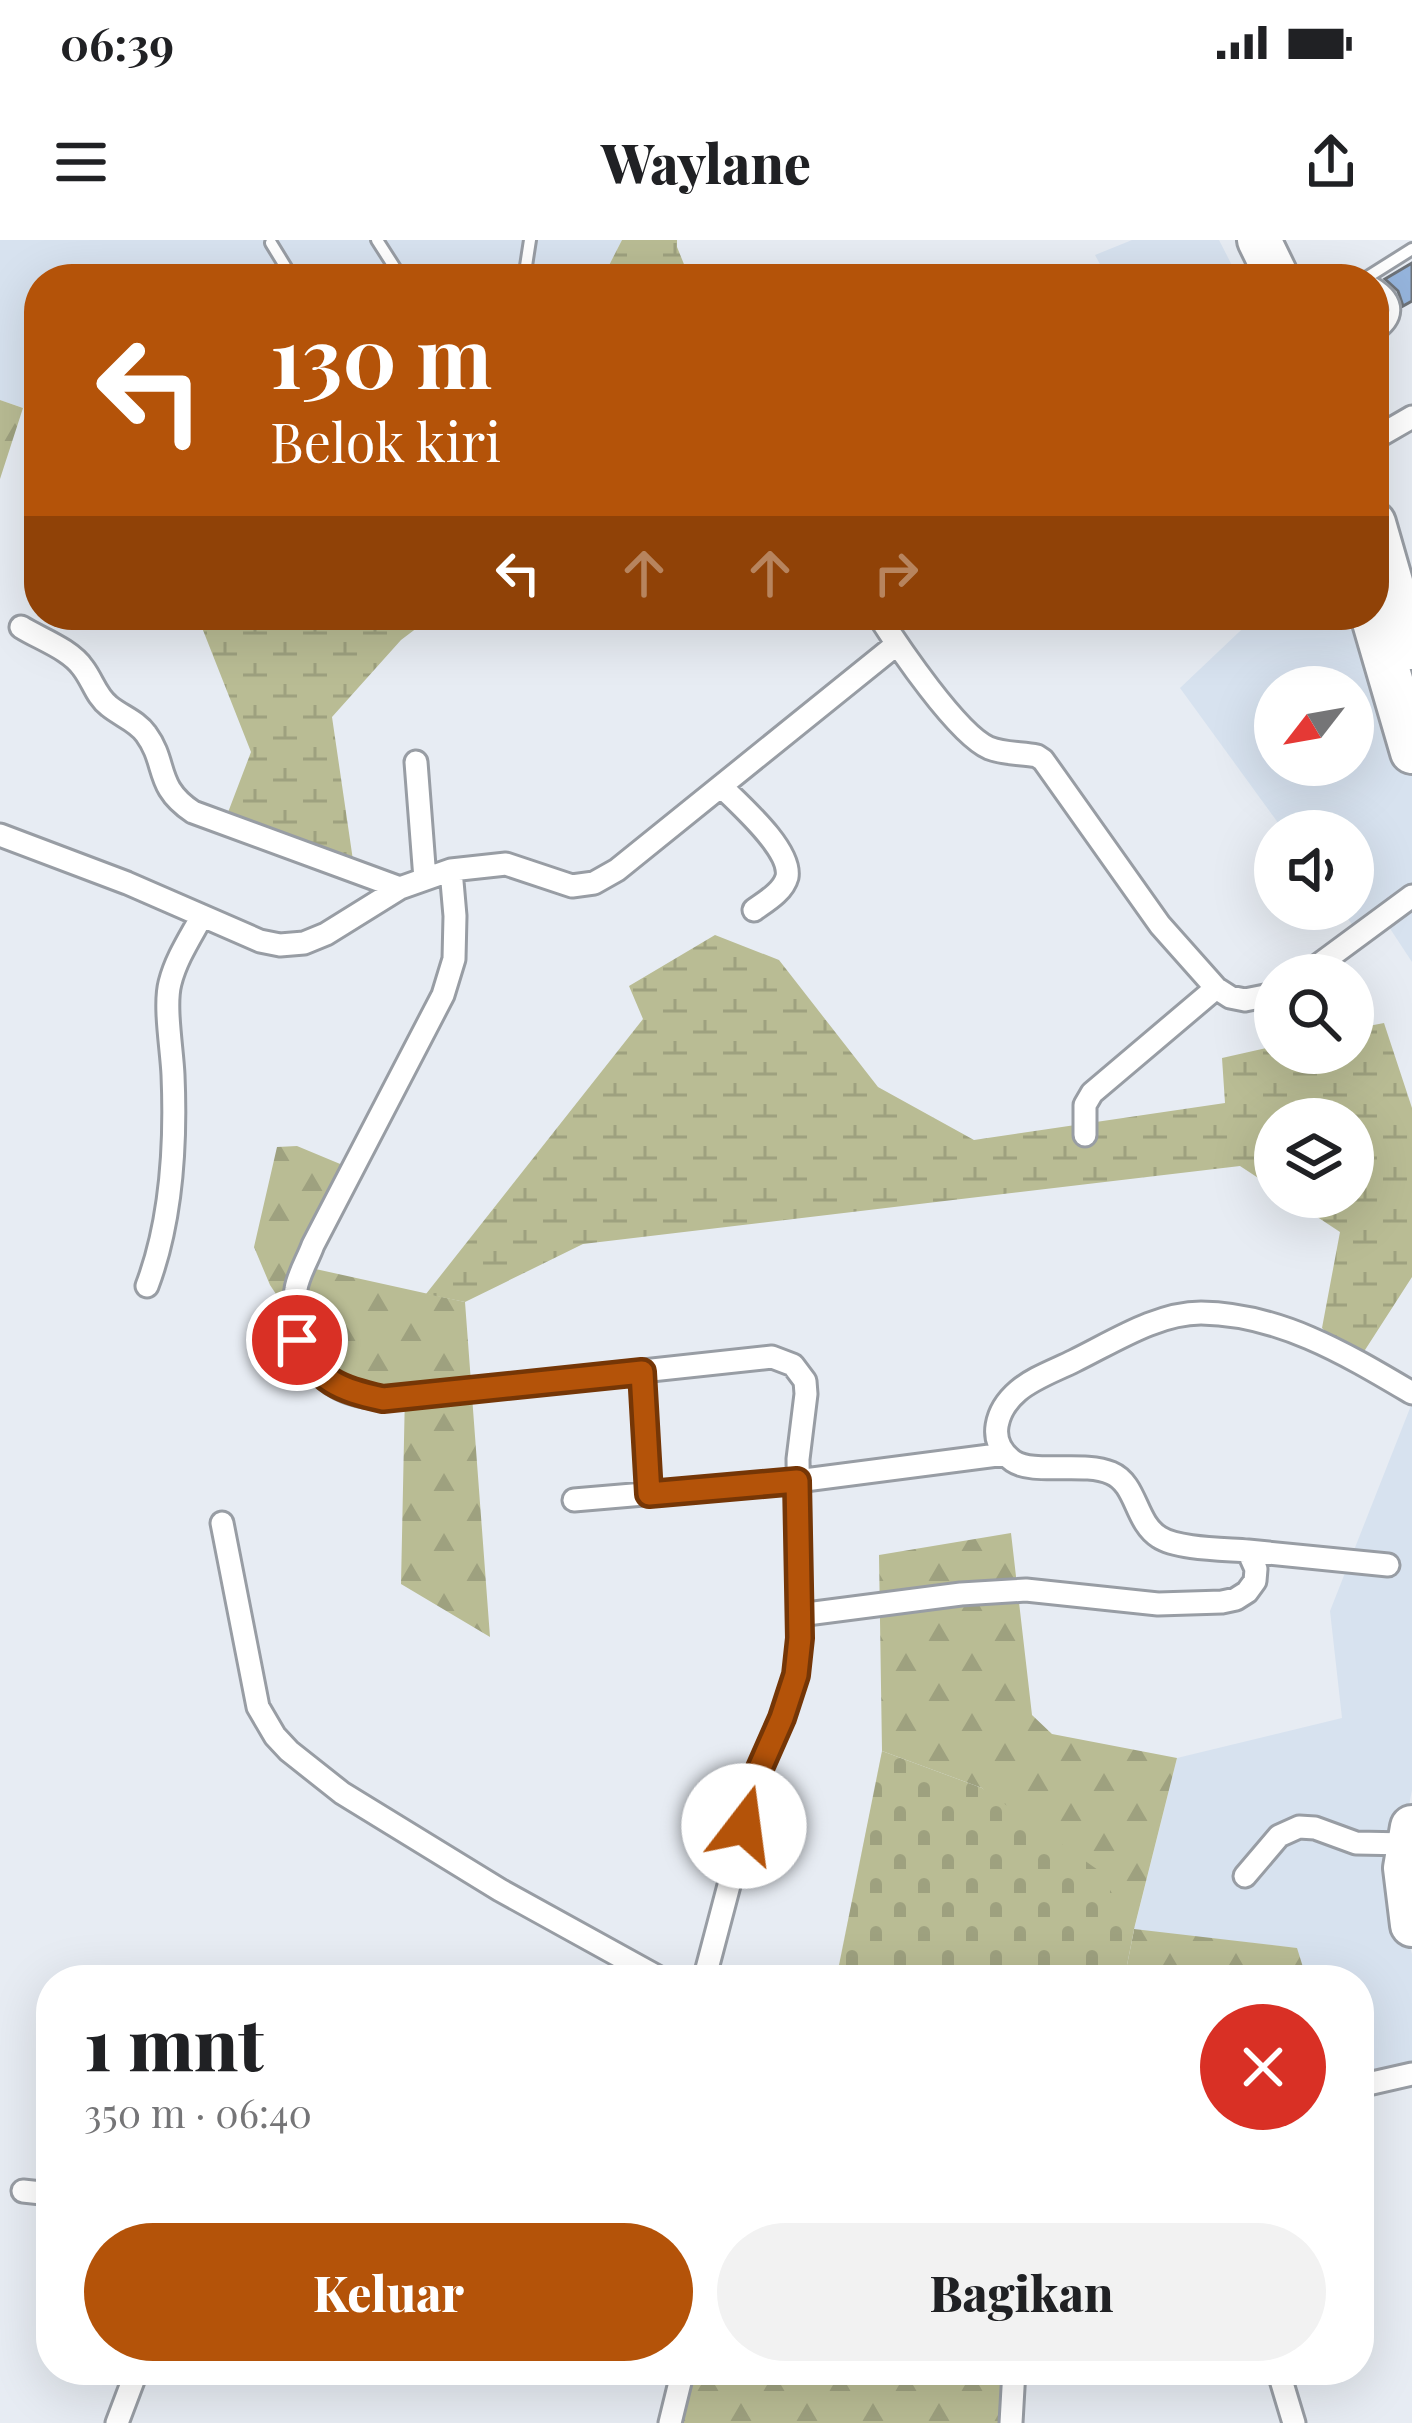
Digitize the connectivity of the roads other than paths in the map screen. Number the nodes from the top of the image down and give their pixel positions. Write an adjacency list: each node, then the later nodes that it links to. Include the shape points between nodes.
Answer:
1 (271, 244): 2 (lane)
2 (284, 264)
3 (1389, 297): 4 (lane)
4 (1389, 326)
5 (1389, 576): 12 (highway)
6 (21, 627): 7 (street)
7 (24, 629)
8 (26, 630): 19 (street, via 74,658 102,700 140,726 181,804)
9 (888, 630): 11 (street)
10 (1377, 630): 13 (highway)
11 (897, 644): 15 (street); 24 (street, via 975,738 1043,760 1160,925)
12 (1412, 656)
13 (1410, 738)
14 (416, 762): 18 (street)
15 (722, 787): 17 (street, via 593,883 572,886 506,864); 21 (street, via 786,863 779,891)
16 (0, 835): 22 (street)
17 (451, 870): 18 (street); 28 (street, via 454,959 443,995 313,1245 296,1287 297,1340 323,1378 383,1399)
18 (425, 880): 19 (street)
19 (400, 888): 22 (street, via 304,943 260,941)
20 (1412, 896): 23 (street)
21 (754, 910)
22 (202, 916): 27 (street, via 168,987 175,1121 161,1249)
23 (1333, 954)
24 (1216, 988): 25 (street); 26 (street, via 1092,1093)
25 (1254, 998)
26 (1085, 1135)
27 (147, 1286)
28 (642, 1372): 31 (street, via 772,1357 793,1365 806,1394); 32 (street)
29 (1412, 1393): 30 (street, via 1318,1339 1258,1320 1169,1317 1019,1390 995,1427)
30 (1005, 1454): 31 (street); 35 (street, via 1026,1467 1112,1473 1155,1535)
31 (797, 1481): 32 (street); 37 (street)
32 (649, 1494): 33 (street)
33 (574, 1500)
34 (222, 1523): 41 (street, via 258,1707 275,1736 342,1793)
35 (1249, 1551): 36 (street); 37 (street, via 1255,1581 1222,1602 1026,1590)
36 (1388, 1564)
37 (799, 1615): 42 (street, via 796,1675 760,1768)
38 (1410, 1836): 39 (street, via 1356,1843 1298,1828 1279,1836); 40 (highway)
39 (1245, 1876)
40 (1412, 1924)
41 (631, 1965)
42 (708, 1965)
43 (1412, 2074): 44 (street)
44 (1374, 2083)
45 (23, 2191): 46 (street)
46 (36, 2192)
47 (131, 2385): 51 (street)
48 (679, 2385): 52 (street)
49 (1013, 2385): 53 (street)
50 (1283, 2385): 54 (street)
51 (117, 2423)
52 (670, 2423)
53 (1010, 2423)
54 (1294, 2423)

